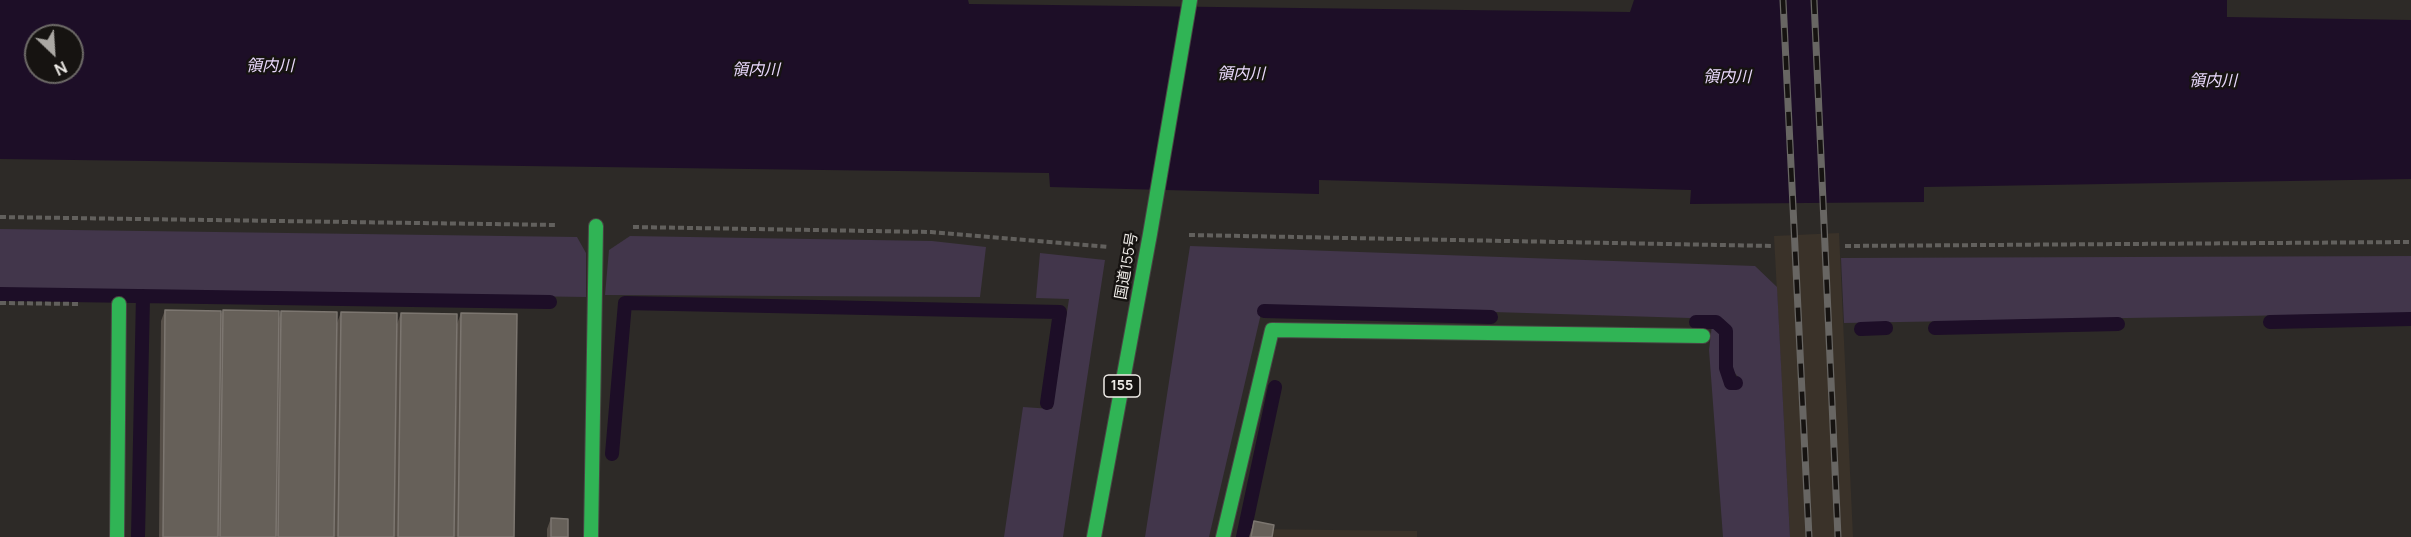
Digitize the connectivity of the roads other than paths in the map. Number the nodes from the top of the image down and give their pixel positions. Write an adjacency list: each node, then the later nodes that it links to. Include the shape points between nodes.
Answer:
1 (1190, 0): 7 (main road, 国道155号 / 155)
2 (596, 226): 6 (main road)
3 (119, 304): 5 (main road)
4 (1703, 336): 8 (main road, via 1272,330)
5 (117, 537)
6 (591, 537)
7 (1094, 537)
8 (1223, 537)

